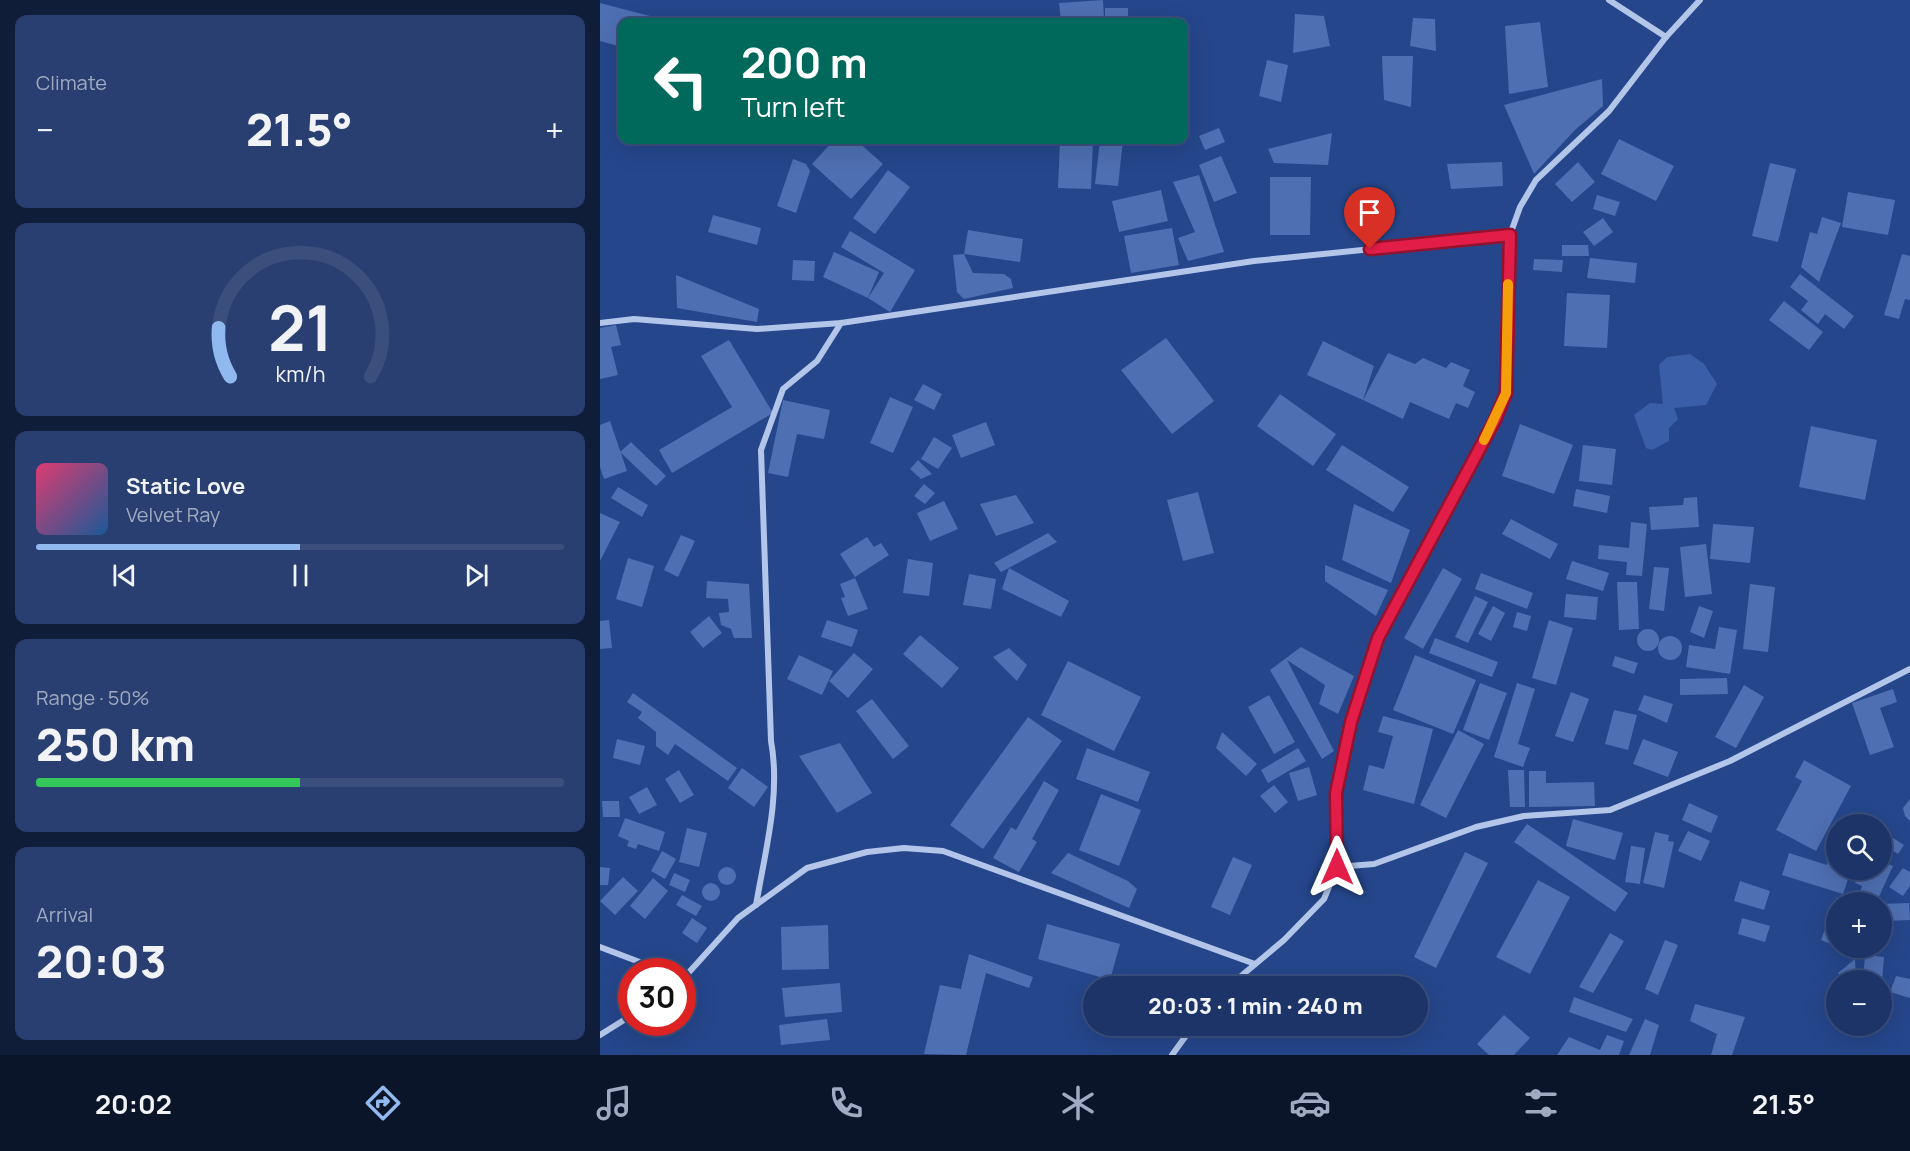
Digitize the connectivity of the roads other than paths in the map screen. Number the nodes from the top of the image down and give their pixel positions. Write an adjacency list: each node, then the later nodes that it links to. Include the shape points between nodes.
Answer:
1 (1609, 0): 3 (street)
2 (1700, 0): 3 (street)
3 (1666, 37): 4 (street, via 1609,111 1536,180)
4 (1510, 235): 6 (street, via 1254,261); 8 (street, via 1506,393 1378,638 1351,722 1336,793)
5 (600, 323): 6 (street, via 634,319 757,329)
6 (841, 323): 9 (street, via 817,361 783,389 760,450 775,763)
7 (1910, 669): 8 (street, via 1730,761 1610,810 1524,816 1476,827 1374,864)
8 (1337, 867): 12 (street, via 1324,899)
9 (756, 905): 12 (street, via 807,868 867,852 904,848 943,851); 13 (street, via 738,918)
10 (600, 947): 11 (street)
11 (629, 958)
12 (1255, 964): 14 (street)
13 (696, 965)
14 (1241, 976)
15 (618, 1024): 16 (street)
16 (600, 1035)
17 (1186, 1036): 18 (street)
18 (1172, 1055)

